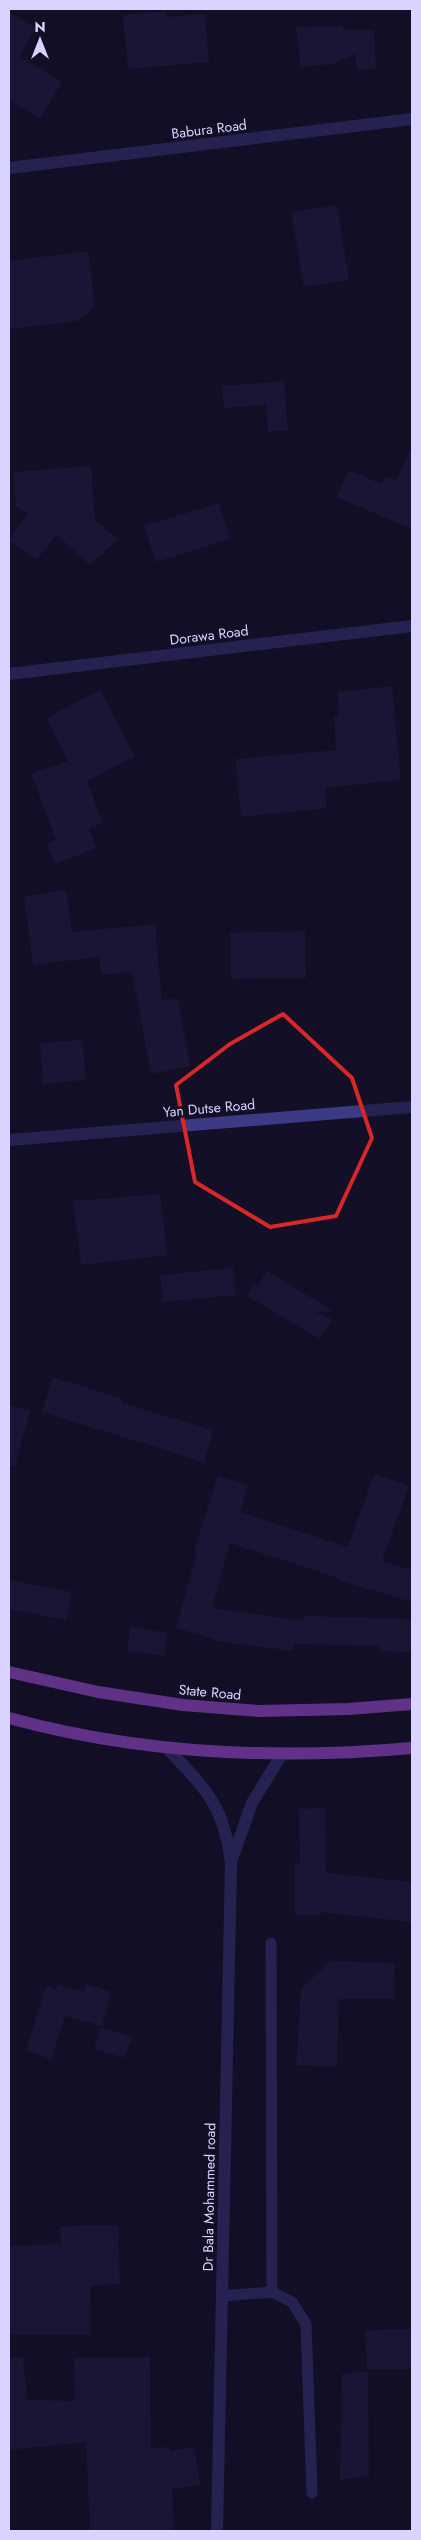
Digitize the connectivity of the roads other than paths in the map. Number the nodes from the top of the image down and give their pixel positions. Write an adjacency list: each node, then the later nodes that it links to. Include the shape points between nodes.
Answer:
1 (412, 119): 2 (street, Babura Road)
2 (9, 168)
3 (412, 626): 4 (street, Dorawa Road)
4 (9, 674)
5 (412, 1107): 6 (street, Yan Dutse Road)
6 (9, 1140)
7 (9, 1672): 8 (main road, State Road, via 98,1692 183,1705 259,1711)
8 (412, 1704)
9 (9, 1718): 10 (main road)
10 (167, 1748): 12 (main road); 13 (street, via 204,1787 219,1811 227,1835)
11 (412, 1748): 12 (main road, via 316,1755)
12 (282, 1754): 13 (street, via 252,1803)
13 (230, 1864): 16 (street, Dr Bala Mohammed road)
14 (272, 1943): 15 (lane)
15 (272, 2292): 16 (lane); 17 (lane, via 292,2302 306,2324)
16 (222, 2296): 18 (street, Dr Bala Mohammed road)
17 (312, 2493)
18 (216, 2531)

